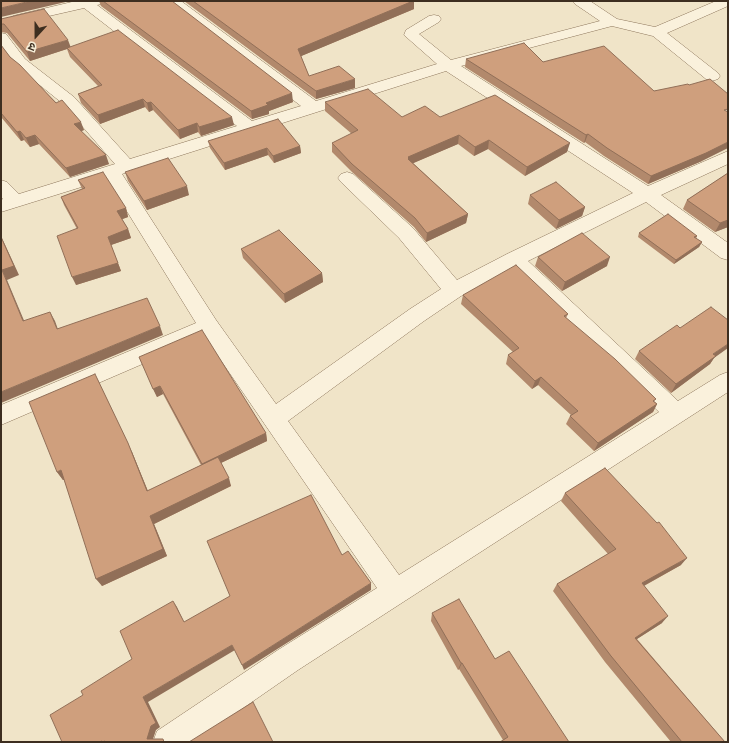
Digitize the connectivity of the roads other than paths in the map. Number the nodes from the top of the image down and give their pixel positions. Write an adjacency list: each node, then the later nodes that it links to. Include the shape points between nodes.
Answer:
1 (172, 1): 12 (street)
2 (580, 1): 6 (street)
3 (728, 1): 8 (street)
4 (88, 2): 7 (street); 13 (street)
5 (434, 19): 10 (street, via 411,35)
6 (612, 22): 8 (street); 10 (street)
7 (1, 23)
8 (657, 32): 11 (street)
9 (1, 37): 15 (street, via 20,62 68,100)
10 (448, 65): 12 (street); 18 (street)
11 (712, 76)
12 (313, 107): 13 (street)
13 (250, 128): 15 (street)
14 (728, 157): 18 (street)
15 (120, 170): 19 (street); 23 (street)
16 (347, 178): 22 (street, via 406,233)
17 (1, 186): 19 (street)
18 (647, 194): 20 (street); 21 (street)
19 (8, 204)
20 (728, 253)
21 (514, 259): 22 (street); 25 (street)
22 (454, 291): 27 (street)
23 (209, 326): 26 (street); 27 (street)
24 (728, 381): 25 (street)
25 (675, 413): 28 (street)
26 (1, 415)
27 (272, 419): 28 (street)
28 (395, 592): 29 (street, via 288,660)
29 (168, 742)

